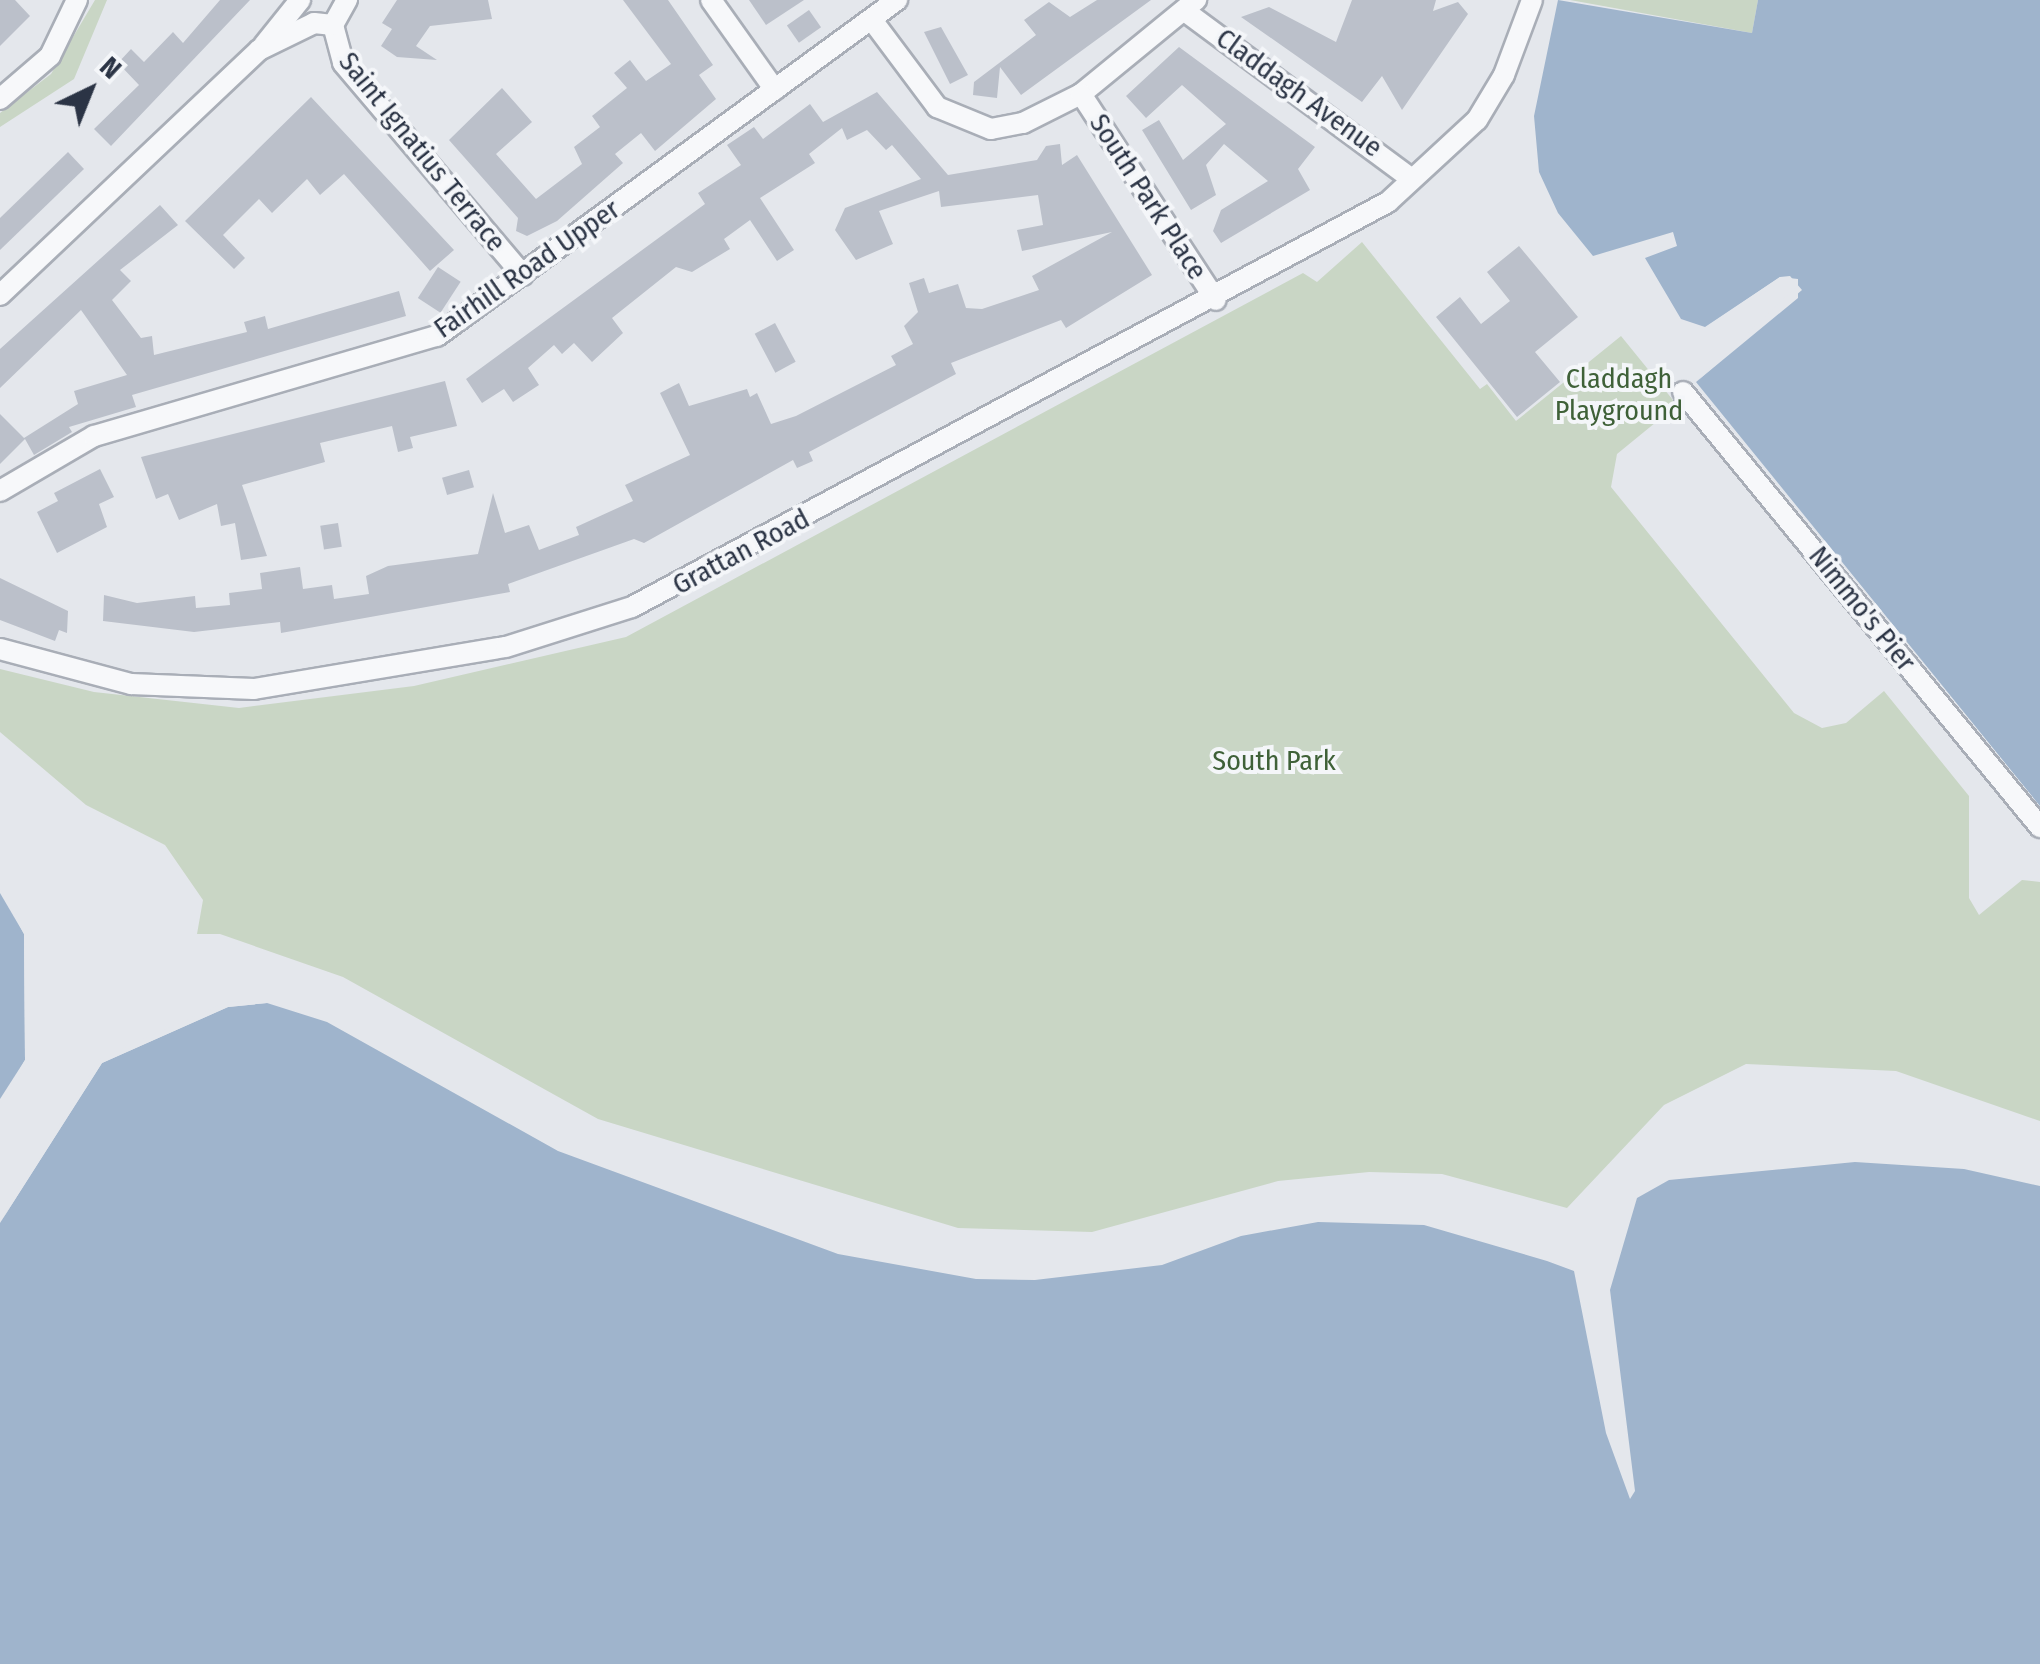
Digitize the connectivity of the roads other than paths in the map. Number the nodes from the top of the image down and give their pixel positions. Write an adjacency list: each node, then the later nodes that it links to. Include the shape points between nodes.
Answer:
1 (77, 0): 13 (street, via 50,56)
2 (300, 0): 10 (street)
3 (347, 0): 9 (street)
4 (711, 0): 11 (street)
5 (897, 0): 8 (street, Fairhill Road Upper)
6 (1532, 0): 14 (street, Grattan Road, via 1504,75 1467,134)
7 (1191, 6): 12 (street); 14 (street, Claddagh Avenue)
8 (872, 20): 11 (street, Fairhill Road Upper); 12 (street, via 918,86 965,123 1006,128)
9 (333, 25): 10 (street, via 314,23); 15 (street, Saint Ignatius Terrace, via 343,63)
10 (259, 50): 16 (street)
11 (774, 90): 15 (street, Fairhill Road Upper)
12 (1081, 94): 17 (street, South Park Place)
13 (0, 99)
14 (1408, 176): 17 (street, Grattan Road, via 1379,208)
15 (523, 275): 19 (street, Fairhill Road Upper, via 437,336 94,436)
16 (0, 295)
17 (1216, 300): 20 (street, Grattan Road, via 658,596 506,648 330,679 187,690 73,672)
18 (1683, 392): 21 (street, Nimmo's Pier)
19 (0, 492)
20 (0, 649)
21 (2040, 827)

